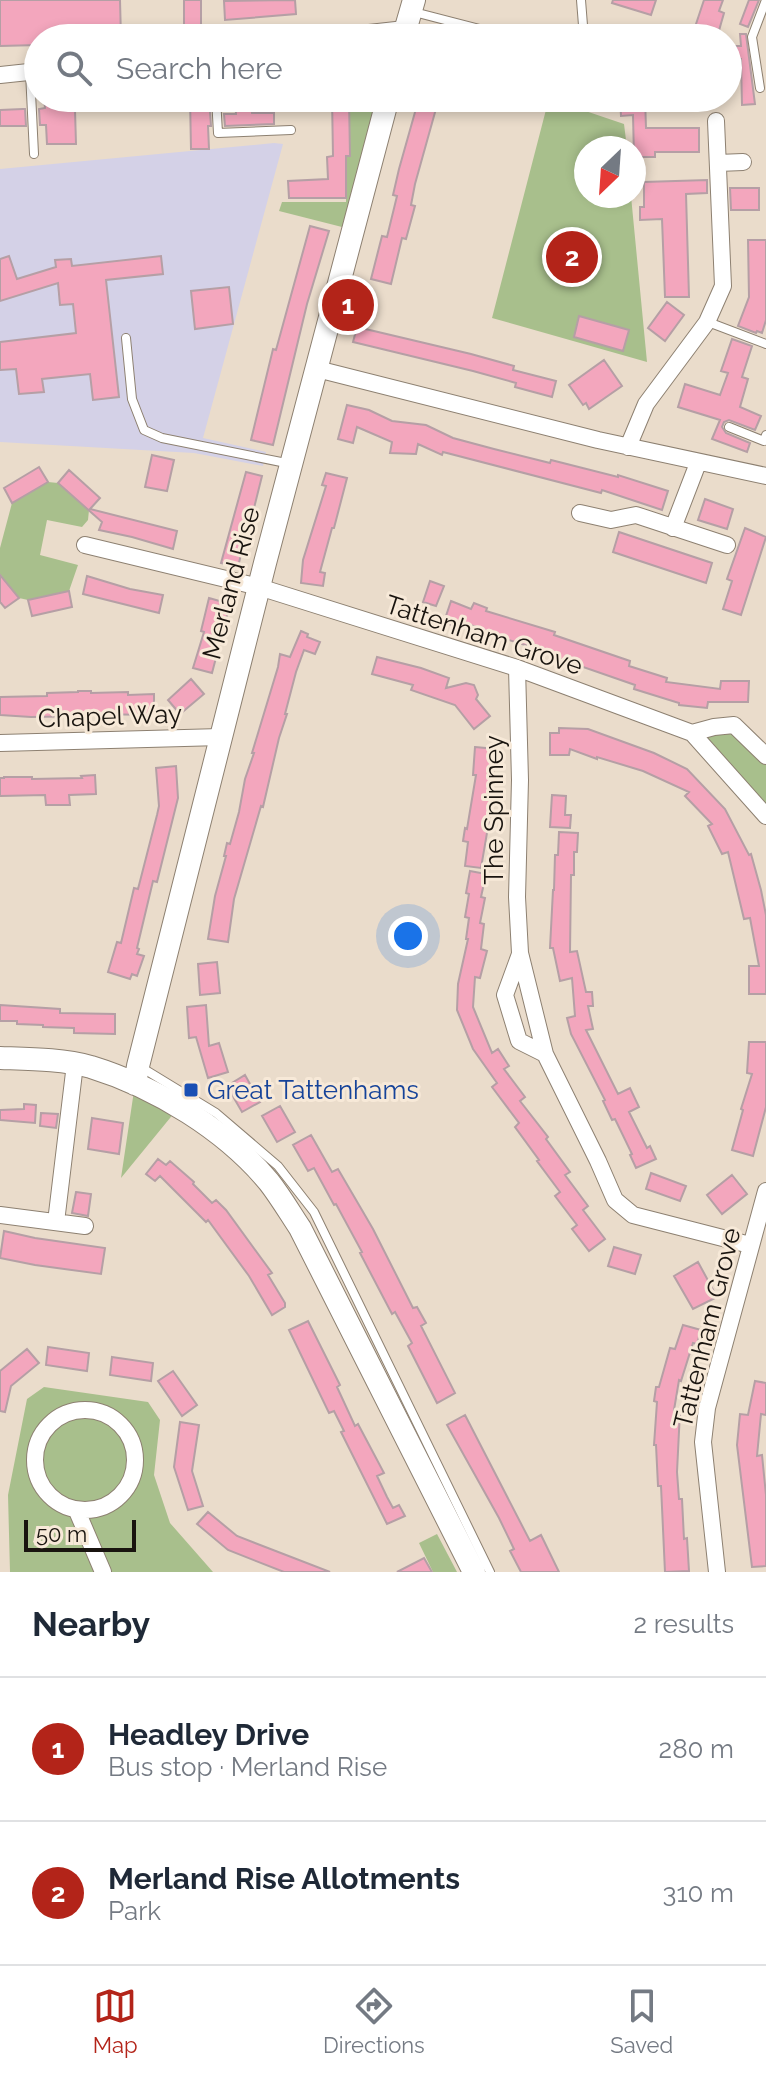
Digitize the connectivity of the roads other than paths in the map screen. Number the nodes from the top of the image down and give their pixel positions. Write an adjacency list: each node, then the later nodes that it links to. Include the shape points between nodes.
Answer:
1 (581, 0): 5 (lane)
2 (766, 0): 8 (lane, via 752,37)
3 (408, 20): 4 (lane)
4 (432, 24)
5 (583, 24)
6 (24, 72): 7 (street)
7 (0, 75)
8 (760, 88)
9 (34, 112): 14 (lane)
10 (217, 112): 13 (lane, via 218,133)
11 (384, 112): 20 (street, Merland Rise)
12 (716, 121): 16 (street)
13 (291, 130)
14 (34, 154)
15 (743, 162): 16 (street)
16 (718, 163): 17 (street, via 723,286)
17 (707, 322): 19 (lane); 23 (street, via 646,404)
18 (126, 338): 25 (lane, via 132,399 144,430)
19 (766, 344)
20 (317, 369): 23 (street); 25 (street, Merland Rise)
21 (729, 427): 22 (lane, via 764,441)
22 (766, 435)
23 (628, 447): 24 (street)
24 (698, 463): 26 (street); 28 (street)
25 (291, 465): 31 (street, Merland Rise)
26 (766, 476)
27 (580, 513): 28 (street, via 611,520 636,515)
28 (673, 528): 30 (street)
29 (85, 545): 31 (street, Tattenham Grove)
30 (727, 545)
31 (259, 587): 32 (street, Tattenham Grove); 34 (street, Merland Rise)
32 (517, 668): 33 (street, Tattenham Grove); 38 (street, The Spinney)
33 (692, 733): 36 (street, via 734,725); 37 (street, Tattenham Grove)
34 (221, 737): 35 (street, Chapel Way); 42 (street, Merland Rise)
35 (0, 743)
36 (766, 756)
37 (766, 816)
38 (520, 953): 39 (street, The Spinney); 39 (street, The Spinney, via 505,995 519,1041)
39 (545, 1054): 47 (street, The Spinney, via 615,1200 633,1215)
40 (0, 1058): 41 (street)
41 (75, 1064): 42 (street); 45 (street)
42 (137, 1075): 50 (street, via 236,1148 292,1216); 51 (lane, via 216,1113 278,1166 314,1212)
43 (766, 1191): 47 (street, Tattenham Grove)
44 (0, 1215): 45 (street)
45 (56, 1222): 46 (street)
46 (85, 1226)
47 (750, 1245): 52 (street, Tattenham Grove, via 703,1442)
48 (77, 1511): 48 (street, via 47,1493 36,1470 37,1445 58,1418 92,1410 119,1423 135,1451 136,1467 131,1483 108,1506); 49 (street)
49 (103, 1572)
50 (474, 1572)
51 (490, 1572)
52 (717, 1572)

